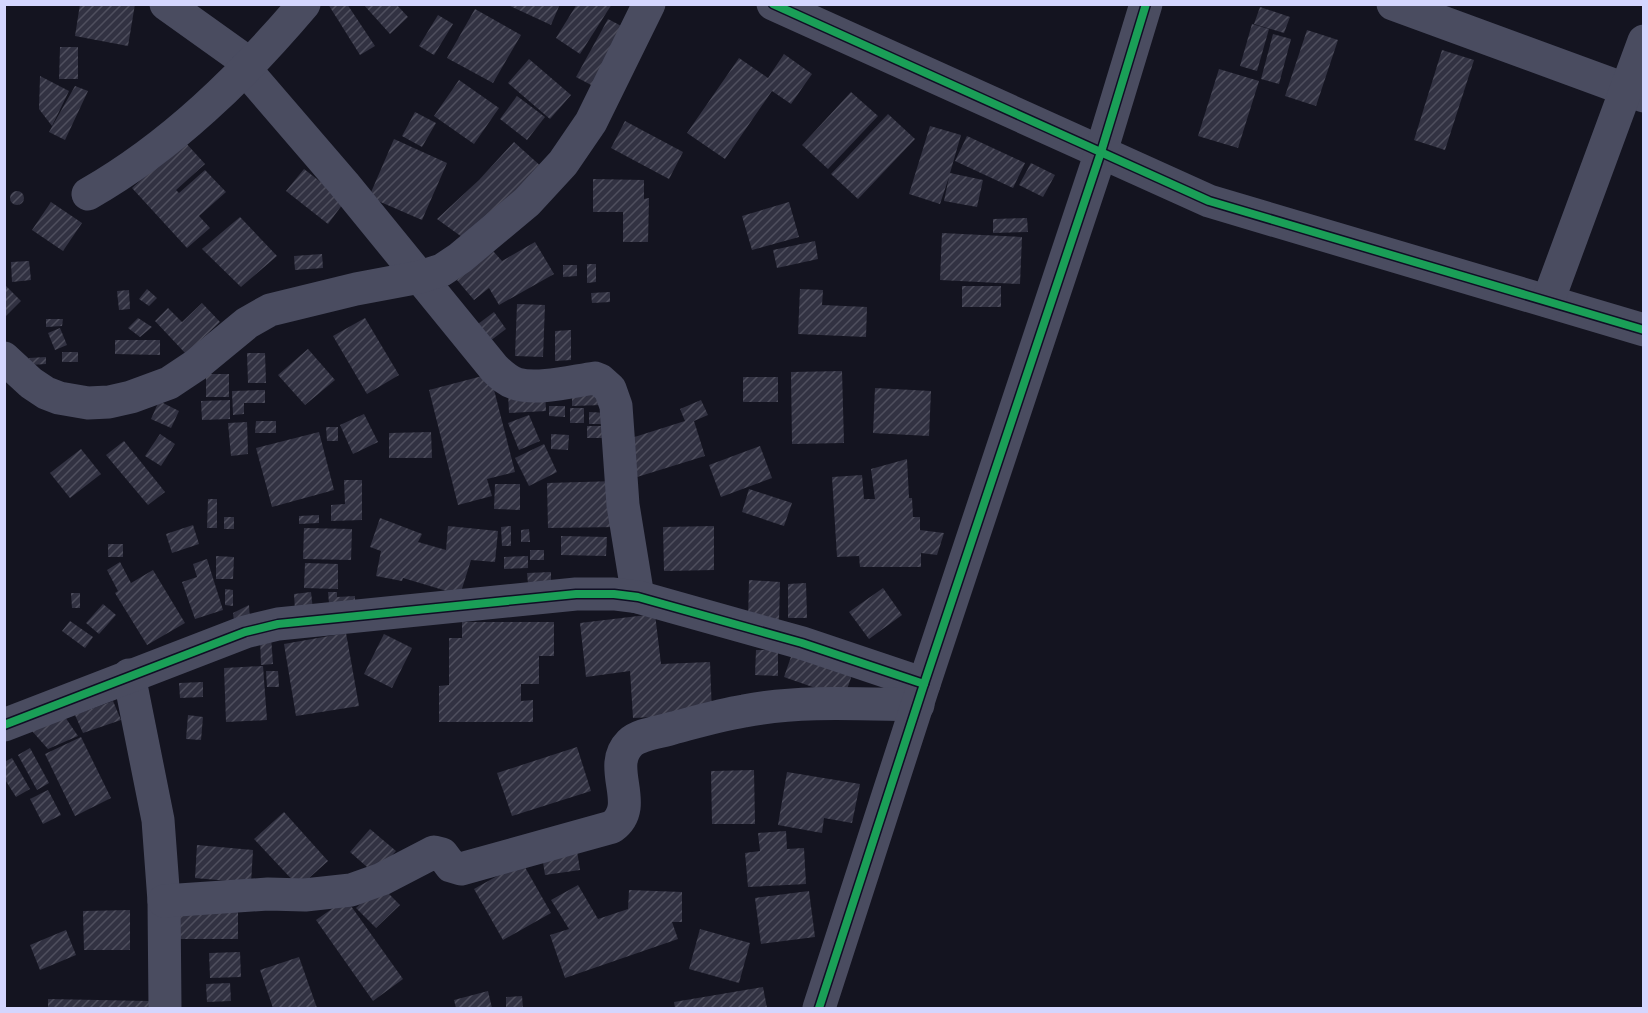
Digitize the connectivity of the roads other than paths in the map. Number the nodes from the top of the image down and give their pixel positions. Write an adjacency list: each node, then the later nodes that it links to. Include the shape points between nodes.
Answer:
1 (166, 4): 8 (street)
2 (304, 4): 8 (street)
3 (649, 4): 12 (street, via 591,122 563,162 527,202 460,258 442,270)
4 (773, 4): 10 (street)
5 (1146, 4): 10 (street)
6 (1393, 4): 9 (street)
7 (1644, 41): 9 (street)
8 (248, 67): 11 (street, via 153,151); 12 (street)
9 (1635, 93): 13 (street)
10 (1101, 152): 13 (street, via 1209,201); 18 (street)
11 (88, 194)
12 (420, 277): 15 (street, via 270,310 169,383 109,402 88,404 46,393); 16 (street, via 505,379 535,386 595,378 610,389 616,406 622,505)
13 (1548, 301): 14 (street)
14 (1644, 330)
15 (4, 358)
16 (638, 597): 17 (street, via 576,594 300,621 245,632); 18 (street, via 802,643)
17 (129, 675): 19 (street); 20 (street, via 158,820)
18 (921, 695): 20 (street, via 745,710 634,740 623,753 621,765 625,808 620,821 612,827 461,869 434,852 351,890); 22 (street)
19 (4, 725)
20 (164, 901): 21 (street)
21 (165, 1008)
22 (819, 1008)

